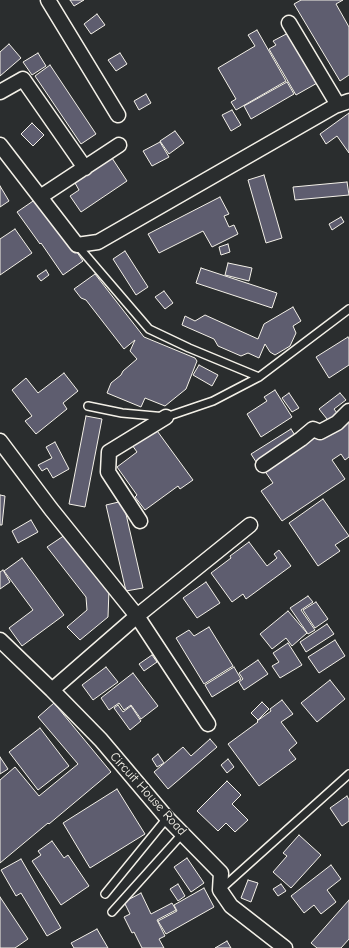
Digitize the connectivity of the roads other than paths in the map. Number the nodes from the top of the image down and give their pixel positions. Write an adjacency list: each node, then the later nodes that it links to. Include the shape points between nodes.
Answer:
1 (48, 0): 5 (street)
2 (289, 23): 4 (street)
3 (0, 92): 8 (street, via 23,79)
4 (344, 103): 10 (street, via 98,242)
5 (118, 115)
6 (0, 145): 9 (street)
7 (119, 145): 8 (street)
8 (85, 168): 9 (street)
9 (40, 197): 10 (street)
10 (77, 245): 12 (lane, via 149,329)
11 (349, 309): 12 (lane)
12 (259, 377): 15 (lane, via 213,400)
13 (88, 406): 15 (lane, via 122,413)
14 (349, 411): 17 (street, via 337,423 320,432 313,429)
15 (166, 417): 18 (street, via 109,452 108,472)
16 (0, 441): 20 (street)
17 (263, 465)
18 (140, 521)
19 (250, 525): 20 (street)
20 (137, 616): 22 (street); 23 (street)
21 (0, 640): 22 (street, Circuit House Road)
22 (52, 690): 25 (street, Circuit House Road, via 101,740)
23 (208, 724)
24 (349, 774): 27 (lane)
25 (167, 818): 26 (street, Circuit House Road); 28 (lane)
26 (183, 834): 27 (street, Circuit House Road, via 221,873); 29 (lane)
27 (220, 890): 30 (street, via 231,906)
28 (105, 894)
29 (112, 912)
30 (283, 947)

